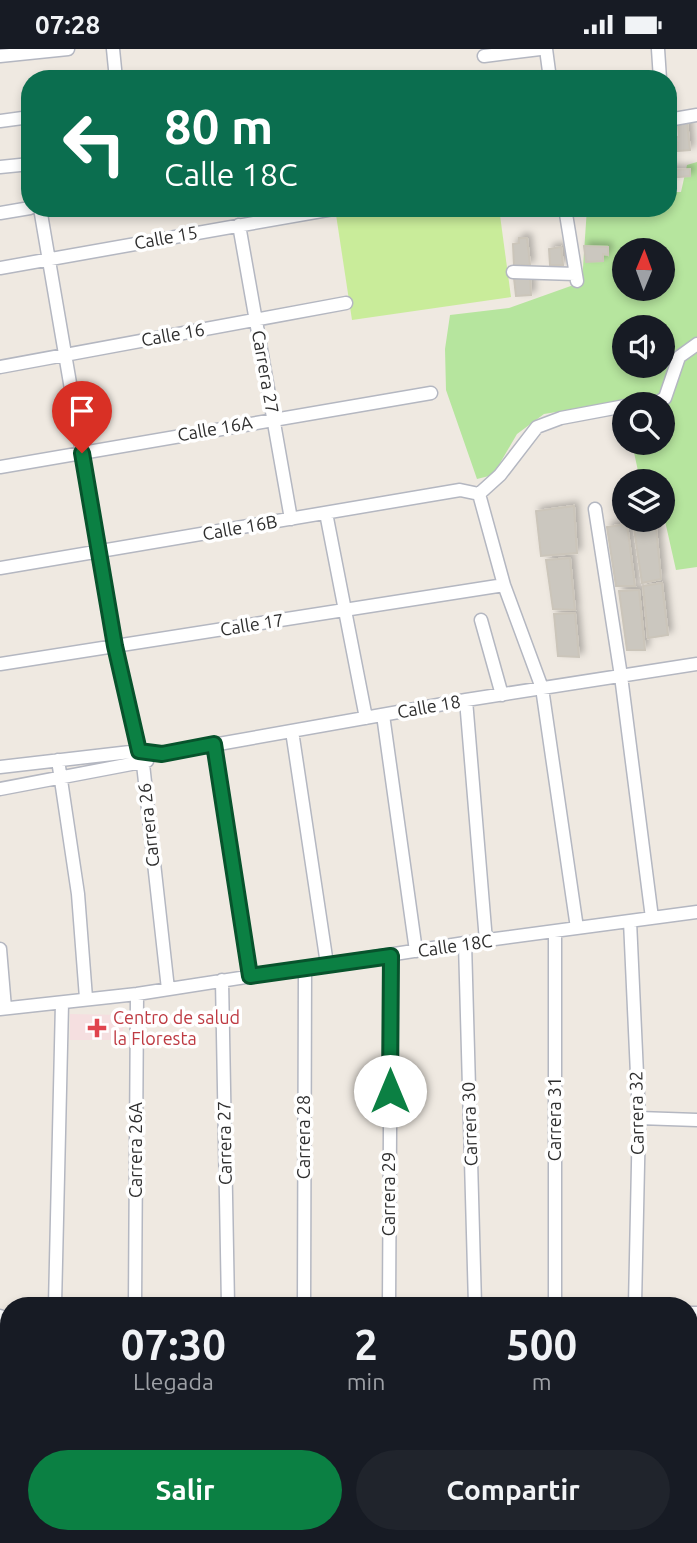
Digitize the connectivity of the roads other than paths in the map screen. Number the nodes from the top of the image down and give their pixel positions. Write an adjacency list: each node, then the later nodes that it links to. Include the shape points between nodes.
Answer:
1 (68, 49): 6 (street)
2 (113, 49): 8 (street)
3 (540, 49): 7 (street)
4 (546, 49): 9 (street)
5 (658, 49): 10 (street)
6 (0, 56)
7 (484, 56)
8 (115, 70)
9 (549, 70)
10 (659, 70)
11 (697, 115): 13 (street)
12 (21, 118): 14 (street)
13 (677, 118)
14 (0, 121)
15 (21, 165): 16 (street)
16 (0, 167)
17 (21, 210): 18 (street)
18 (0, 213)
19 (42, 217): 23 (street, Carrera 26)
20 (286, 217): 22 (street, Calle 15)
21 (566, 217): 25 (street, via 576,277)
22 (239, 225): 23 (street, Calle 15); 27 (street, Carrera 27)
23 (49, 259): 24 (street, Calle 15); 29 (street, Carrera 26)
24 (0, 268)
25 (513, 272)
26 (346, 303): 27 (street, Calle 16)
27 (256, 320): 29 (street, Calle 16); 34 (street, Carrera 27)
28 (697, 344): 31 (street, via 679,357)
29 (65, 355): 30 (street, Calle 16); 35 (street, Carrera 26)
30 (0, 367)
31 (667, 392)
32 (431, 393): 34 (street, Calle 16A)
33 (612, 408): 37 (street, via 537,427)
34 (273, 418): 35 (street, Calle 16A); 40 (street, Carrera 27)
35 (82, 453): 36 (street, Calle 16A); 41 (street, Carrera 26)
36 (0, 467)
37 (479, 494): 39 (street, Calle 16B, via 460,490); 43 (street)
38 (595, 509): 49 (street)
39 (327, 513): 40 (street, Calle 16B); 44 (street)
40 (291, 519): 41 (street, Calle 16B)
41 (99, 551): 42 (street, Calle 16B); 46 (street, Carrera 26)
42 (0, 568)
43 (505, 585): 44 (street, Calle 17); 50 (street)
44 (345, 610): 46 (street, Calle 17); 54 (street)
45 (481, 620): 51 (street)
46 (115, 646): 47 (street, Calle 17); 57 (street, Carrera 26)
47 (0, 664)
48 (697, 664): 49 (street, Calle 18)
49 (621, 676): 50 (street, Calle 18); 63 (street)
50 (542, 688): 51 (street, Calle 18); 65 (street)
51 (502, 695): 52 (street, Calle 18)
52 (466, 700): 53 (street, Calle 18); 67 (street)
53 (383, 715): 54 (street, Calle 18); 70 (street)
54 (366, 718): 55 (street, Calle 18)
55 (292, 731): 56 (street, Calle 18); 72 (street)
56 (214, 744): 57 (street, Calle 18); 74 (street)
57 (141, 757): 58 (street, Calle 18); 60 (street, Calle 18); 76 (street, Carrera 26)
58 (58, 760): 59 (street, Calle 18); 60 (street)
59 (0, 767)
60 (61, 778): 61 (street, Calle 18); 78 (street, via 78,894)
61 (0, 789)
62 (697, 912): 63 (street, Calle 18C)
63 (652, 918): 64 (street, Calle 18C)
64 (630, 921): 65 (street, Calle 18C); 81 (street, Carrera 32)
65 (577, 928): 66 (street, Calle 18C)
66 (555, 932): 67 (street, Calle 18C); 89 (street, Carrera 31)
67 (486, 941): 68 (street, Calle 18C)
68 (465, 943): 70 (street, Calle 18C); 88 (street, Carrera 30)
69 (0, 950): 80 (street, Calle 18C)
70 (415, 951): 71 (street, Calle 18C)
71 (391, 956): 72 (street, Calle 18C); 87 (street, Carrera 29)
72 (327, 964): 73 (street, Calle 18C)
73 (305, 968): 74 (street, Calle 18C); 86 (street, Carrera 28)
74 (250, 976): 75 (street, Calle 18C)
75 (222, 980): 76 (street, Calle 18C); 85 (street, Carrera 27)
76 (167, 989): 77 (street, Calle 18C)
77 (137, 993): 78 (street, Calle 18C); 84 (street, Carrera 26A)
78 (86, 998): 79 (street, Calle 18C)
79 (61, 1003): 80 (street, Calle 18C); 83 (street)
80 (3, 1009)
81 (639, 1118): 82 (street); 90 (street, Carrera 32)
82 (697, 1120)
83 (55, 1297)
84 (135, 1297)
85 (228, 1297)
86 (304, 1297)
87 (388, 1297)
88 (475, 1297)
89 (555, 1297)
90 (635, 1297)

